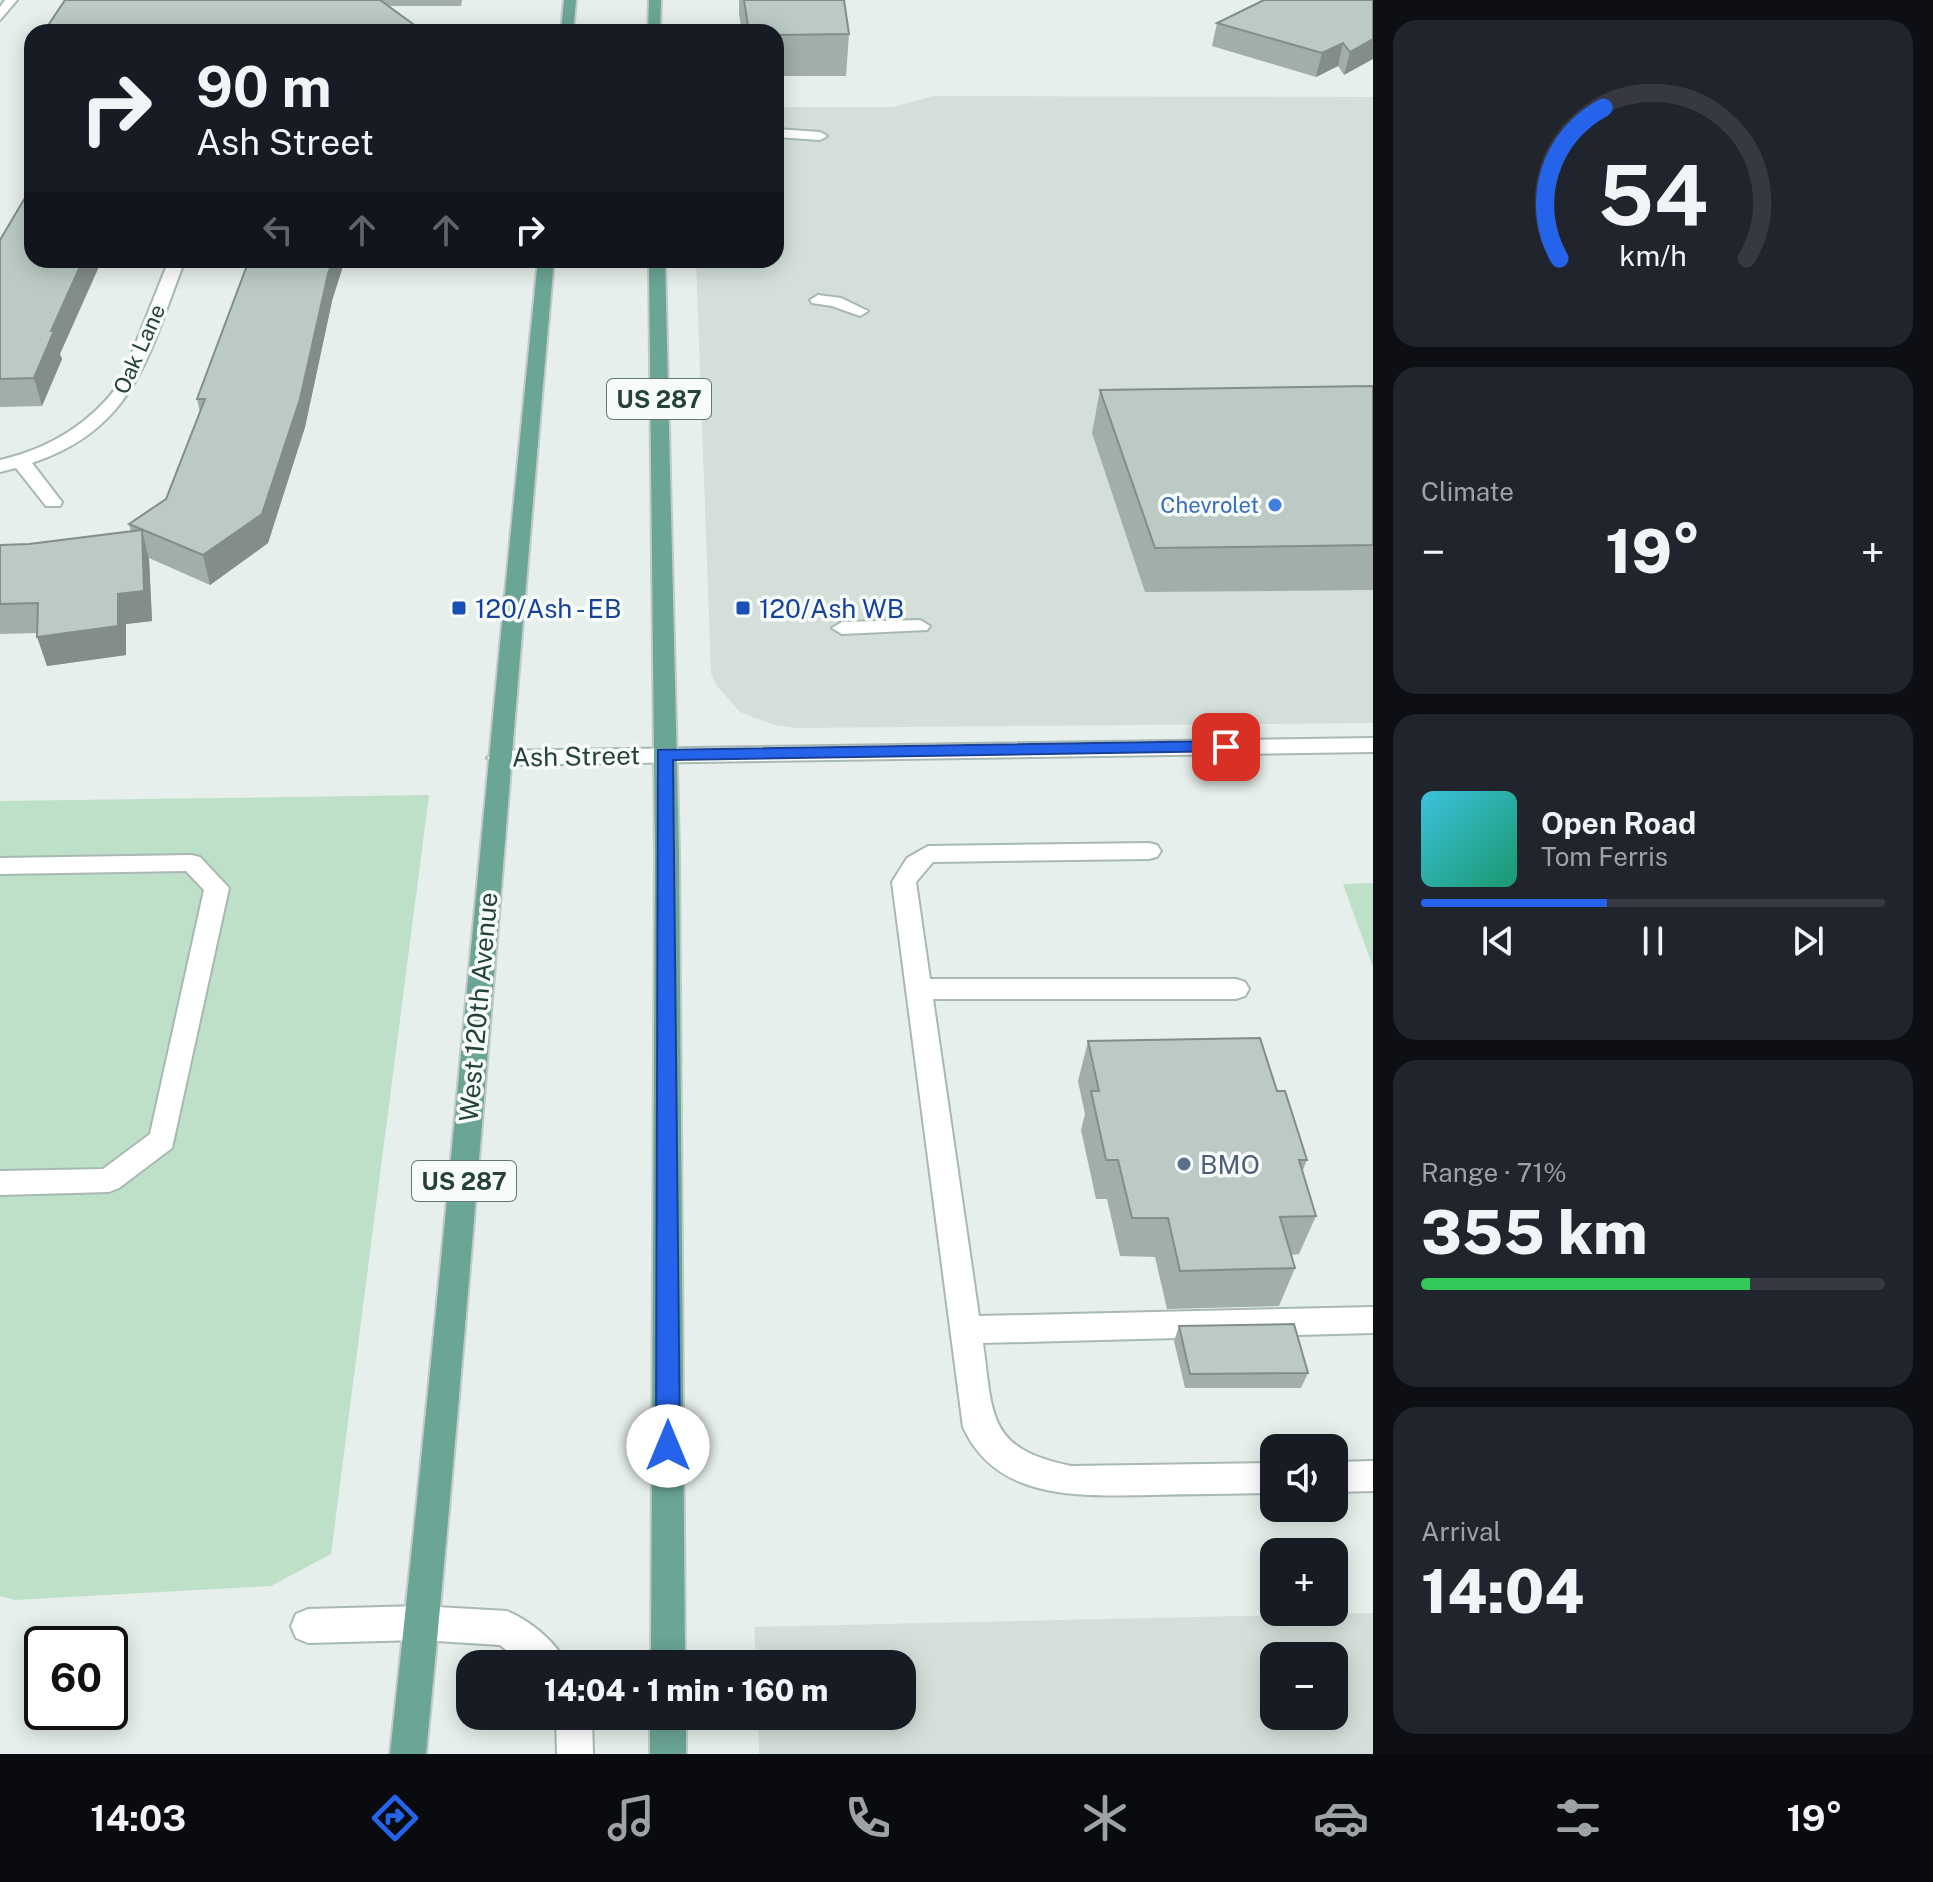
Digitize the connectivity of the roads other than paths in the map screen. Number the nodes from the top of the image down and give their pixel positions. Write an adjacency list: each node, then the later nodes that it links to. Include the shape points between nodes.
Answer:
1 (11, 0): 4 (street)
2 (655, 0): 7 (main road)
3 (570, 2): 5 (main road); 6 (main road)
4 (0, 16)
5 (579, 23)
6 (568, 24)
7 (654, 24)
8 (784, 134): 9 (street)
9 (820, 136)
10 (174, 268): 15 (street, Oak Lane, via 117,400 60,447)
11 (545, 268): 22 (main road, West 120th Avenue / US 287)
12 (657, 268): 21 (main road, US 287)
13 (818, 300): 14 (street)
14 (860, 311)
15 (21, 462): 16 (street, Oak Lane); 17 (street)
16 (0, 466)
17 (53, 502)
18 (920, 626): 19 (street)
19 (842, 628)
20 (1373, 745): 21 (street, Ash Street)
21 (664, 754): 22 (street, Ash Street); 36 (main road, US 287)
22 (498, 758): 33 (main road, West 120th Avenue / US 287, via 443,1419)
23 (1149, 851): 25 (street, via 928,854 904,882)
24 (0, 866): 27 (street, via 192,863 217,888 162,1140 109,1180)
25 (918, 989): 26 (street); 29 (street)
26 (1236, 989)
27 (0, 1183)
28 (1373, 1320): 29 (street)
29 (965, 1330): 32 (street, via 979,1427 998,1452 1036,1474 1071,1481)
30 (1373, 1476): 31 (street)
31 (1348, 1477)
32 (1260, 1478)
33 (420, 1623): 34 (street); 35 (street, via 507,1628); 39 (main road, West 120th Avenue / US 287)
34 (308, 1626)
35 (533, 1650)
36 (668, 1650)
37 (574, 1730): 40 (street)
38 (668, 1730): 41 (main road)
39 (408, 1754)
40 (575, 1754)
41 (668, 1754)

